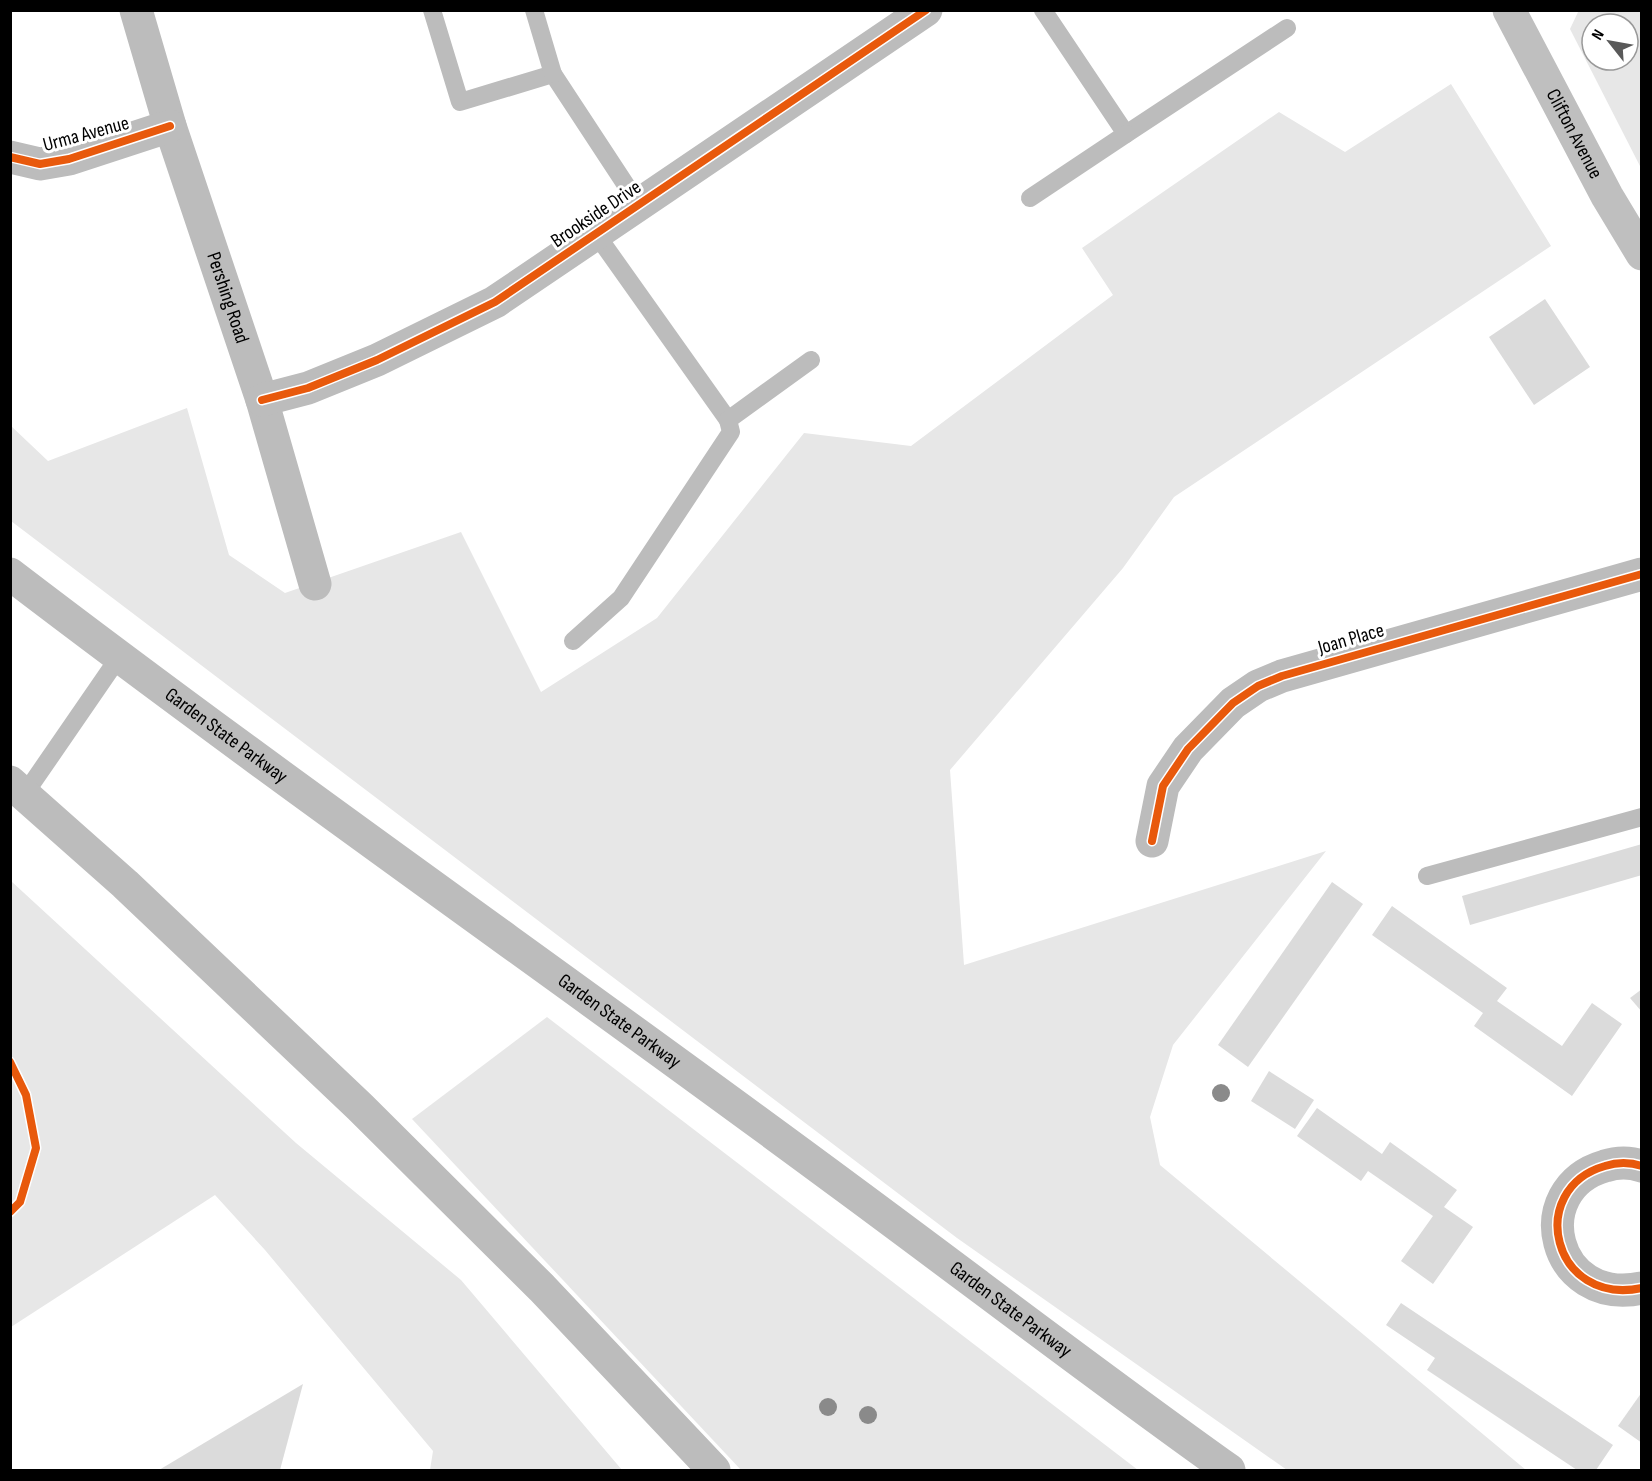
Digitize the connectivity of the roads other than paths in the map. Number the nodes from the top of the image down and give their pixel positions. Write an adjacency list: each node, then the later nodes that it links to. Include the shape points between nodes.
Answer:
1 (136, 10): 9 (main road, Pershing Road)
2 (432, 10): 8 (lane, via 460,102)
3 (534, 10): 8 (lane)
4 (926, 10): 13 (main road, Brookside Drive)
5 (1043, 10): 10 (lane)
6 (1513, 12): 15 (main road, Clifton Avenue)
7 (1287, 28): 10 (lane)
8 (553, 74): 13 (lane)
9 (170, 126): 11 (main road, Urma Avenue, via 69,159 40,164); 17 (main road, Pershing Road)
10 (1126, 134): 12 (lane)
11 (10, 157)
12 (1030, 198)
13 (639, 205): 14 (main road, Brookside Drive)
14 (596, 234): 17 (main road, Brookside Drive, via 495,302 377,360 308,388); 18 (lane)
15 (1641, 254)
16 (811, 360): 18 (lane)
17 (262, 400): 21 (main road, Pershing Road)
18 (728, 420): 22 (lane, via 731,432 621,598)
19 (10, 574): 23 (main road, Garden State Parkway)
20 (1641, 574): 26 (main road, Joan Place, via 1258,686 1233,703 1188,748 1163,786)
21 (315, 584)
22 (573, 641)
23 (119, 657): 24 (lane); 31 (main road, Garden State Parkway)
24 (17, 788): 30 (main road, via 125,884 360,1107 542,1288)
25 (1641, 817): 27 (lane)
26 (1152, 841)
27 (1427, 876)
28 (1641, 1167): 29 (main road, via 1614,1163 1593,1169 1576,1182 1563,1200 1557,1220 1559,1242 1567,1262 1581,1278 1620,1292)
29 (1641, 1288)
30 (714, 1470)
31 (1228, 1470)

